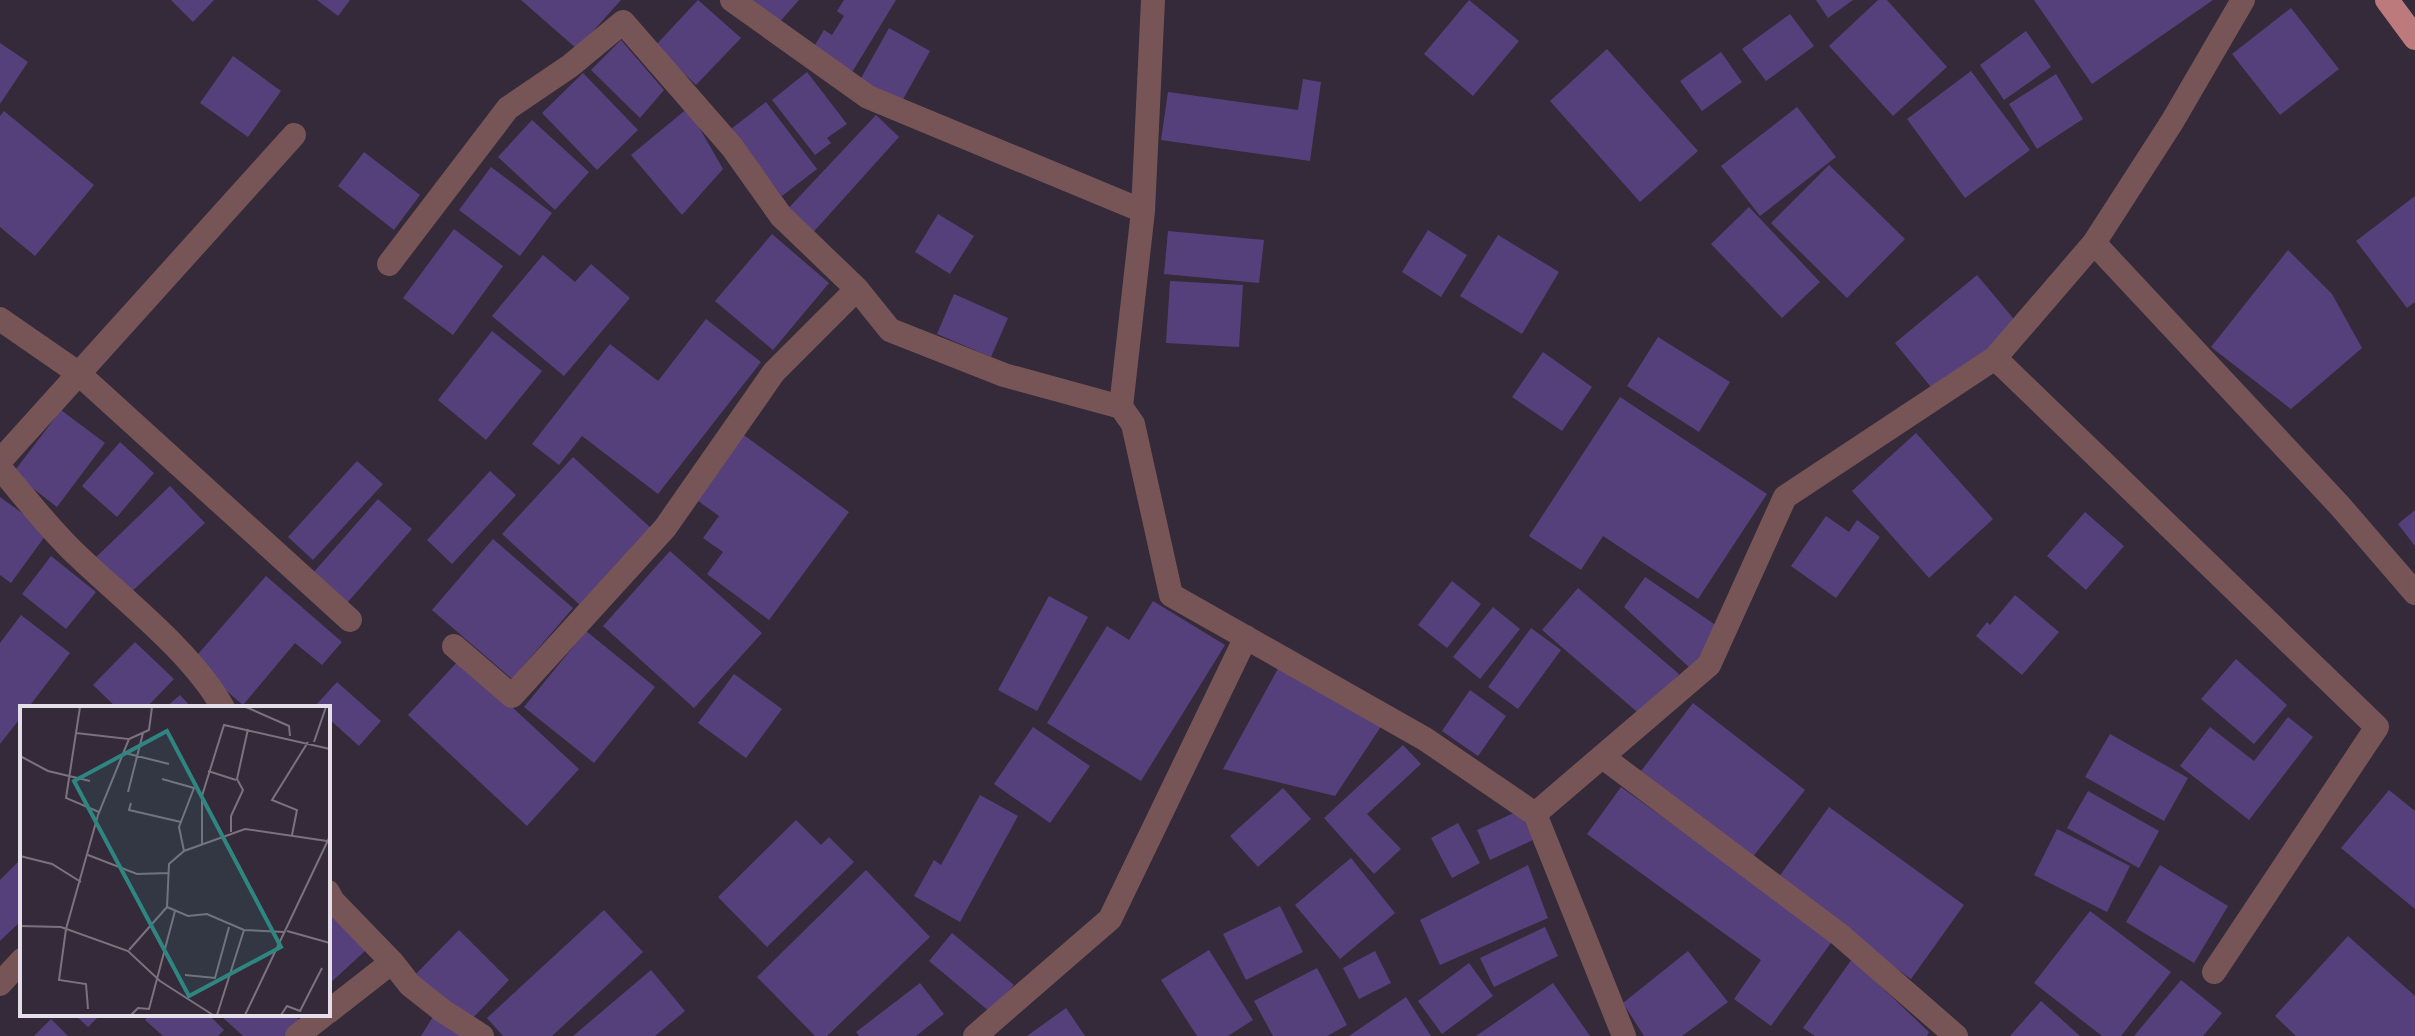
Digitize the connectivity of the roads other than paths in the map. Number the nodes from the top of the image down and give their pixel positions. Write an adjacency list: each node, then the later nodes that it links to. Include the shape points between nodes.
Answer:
1 (732, 0): 7 (street, via 868,97)
2 (1153, 0): 7 (street)
3 (2243, 0): 8 (street)
4 (2387, 0): 5 (main road)
5 (2415, 38)
6 (294, 135): 13 (street)
7 (1143, 211): 14 (street)
8 (2094, 243): 12 (street); 17 (street)
9 (389, 264): 10 (street, via 508,108 623,22 732,147 781,216)
10 (857, 289): 14 (street, via 890,330 1004,375); 20 (street, via 774,372 665,528 512,696)
11 (0, 319): 13 (street)
12 (1995, 358): 22 (street, via 1785,497 1709,665); 27 (street, via 2377,727)
13 (78, 373): 15 (street); 18 (street)
14 (1121, 407): 19 (street, via 1133,424 1171,595)
15 (0, 461)
16 (0, 468): 21 (street, via 74,553 210,685)
17 (2415, 593)
18 (350, 620)
19 (1246, 637): 23 (street, via 1425,739); 33 (street, via 1110,919)
20 (454, 646)
21 (222, 706)
22 (1604, 758): 23 (street); 35 (street, via 1840,935)
23 (1535, 814): 34 (street)
24 (330, 896): 26 (street)
25 (20, 962): 28 (street)
26 (392, 962): 29 (street); 32 (street, via 410,985)
27 (2214, 972)
28 (0, 984)
29 (330, 1010)
30 (322, 1016): 31 (street)
31 (297, 1036)
32 (482, 1036)
33 (975, 1036)
34 (1624, 1036)
35 (1956, 1036)

